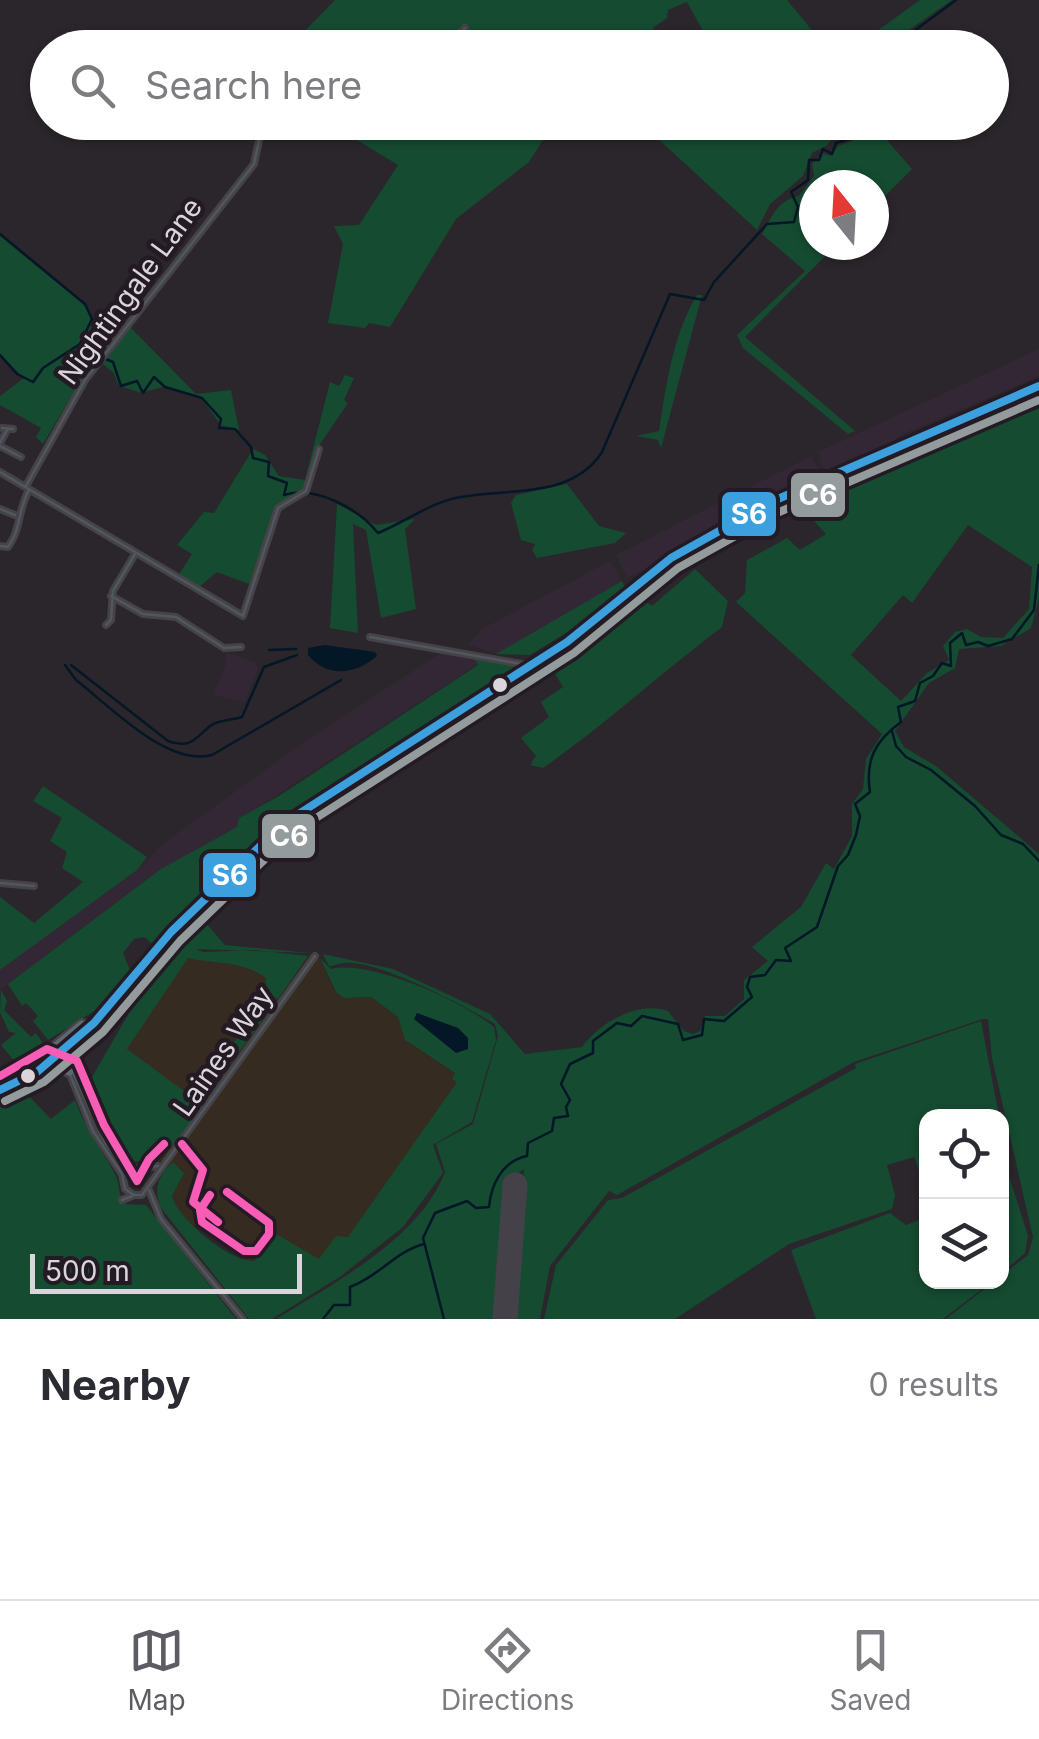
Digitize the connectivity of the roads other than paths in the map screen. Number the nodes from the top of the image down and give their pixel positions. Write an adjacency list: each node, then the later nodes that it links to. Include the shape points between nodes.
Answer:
1 (258, 140): 9 (street, Nightingale Lane, via 251,168 85,380)
2 (1039, 386): 18 (highway, via 771,502 688,547)
3 (4, 429): 4 (street); 5 (street)
4 (13, 430)
5 (0, 444): 7 (street, via 19,456)
6 (319, 448): 13 (street, via 305,492 278,508 243,616)
7 (14, 460)
8 (0, 472): 9 (street)
9 (28, 487): 11 (street, Nightingale Lane); 13 (street)
10 (0, 509): 11 (street)
11 (17, 514): 12 (street, Nightingale Lane, via 13,540)
12 (0, 546)
13 (136, 553): 14 (street)
14 (111, 596): 15 (street); 17 (street, via 143,614 176,616 224,648)
15 (106, 625)
16 (370, 638): 18 (street)
17 (241, 647)
18 (528, 666): 22 (highway, via 283,824)
19 (0, 883): 20 (street)
20 (34, 886)
21 (316, 956): 25 (street, Laines Way, via 190,1134)
22 (55, 1055): 23 (highway); 24 (highway); 26 (street, via 76,1073 105,1142)
23 (69, 1071): 28 (street, via 93,1131)
24 (1, 1089)
25 (159, 1166): 27 (street); 29 (street, Laines Way)
26 (132, 1169): 27 (street); 28 (street)
27 (143, 1170): 29 (street)
28 (124, 1178): 30 (street)
29 (150, 1180): 31 (street)
30 (125, 1188): 33 (street); 33 (street, via 122,1198)
31 (149, 1189): 32 (street); 34 (street)
32 (140, 1195): 33 (street); 34 (street)
33 (134, 1196)
34 (153, 1205): 35 (street)
35 (243, 1319)

